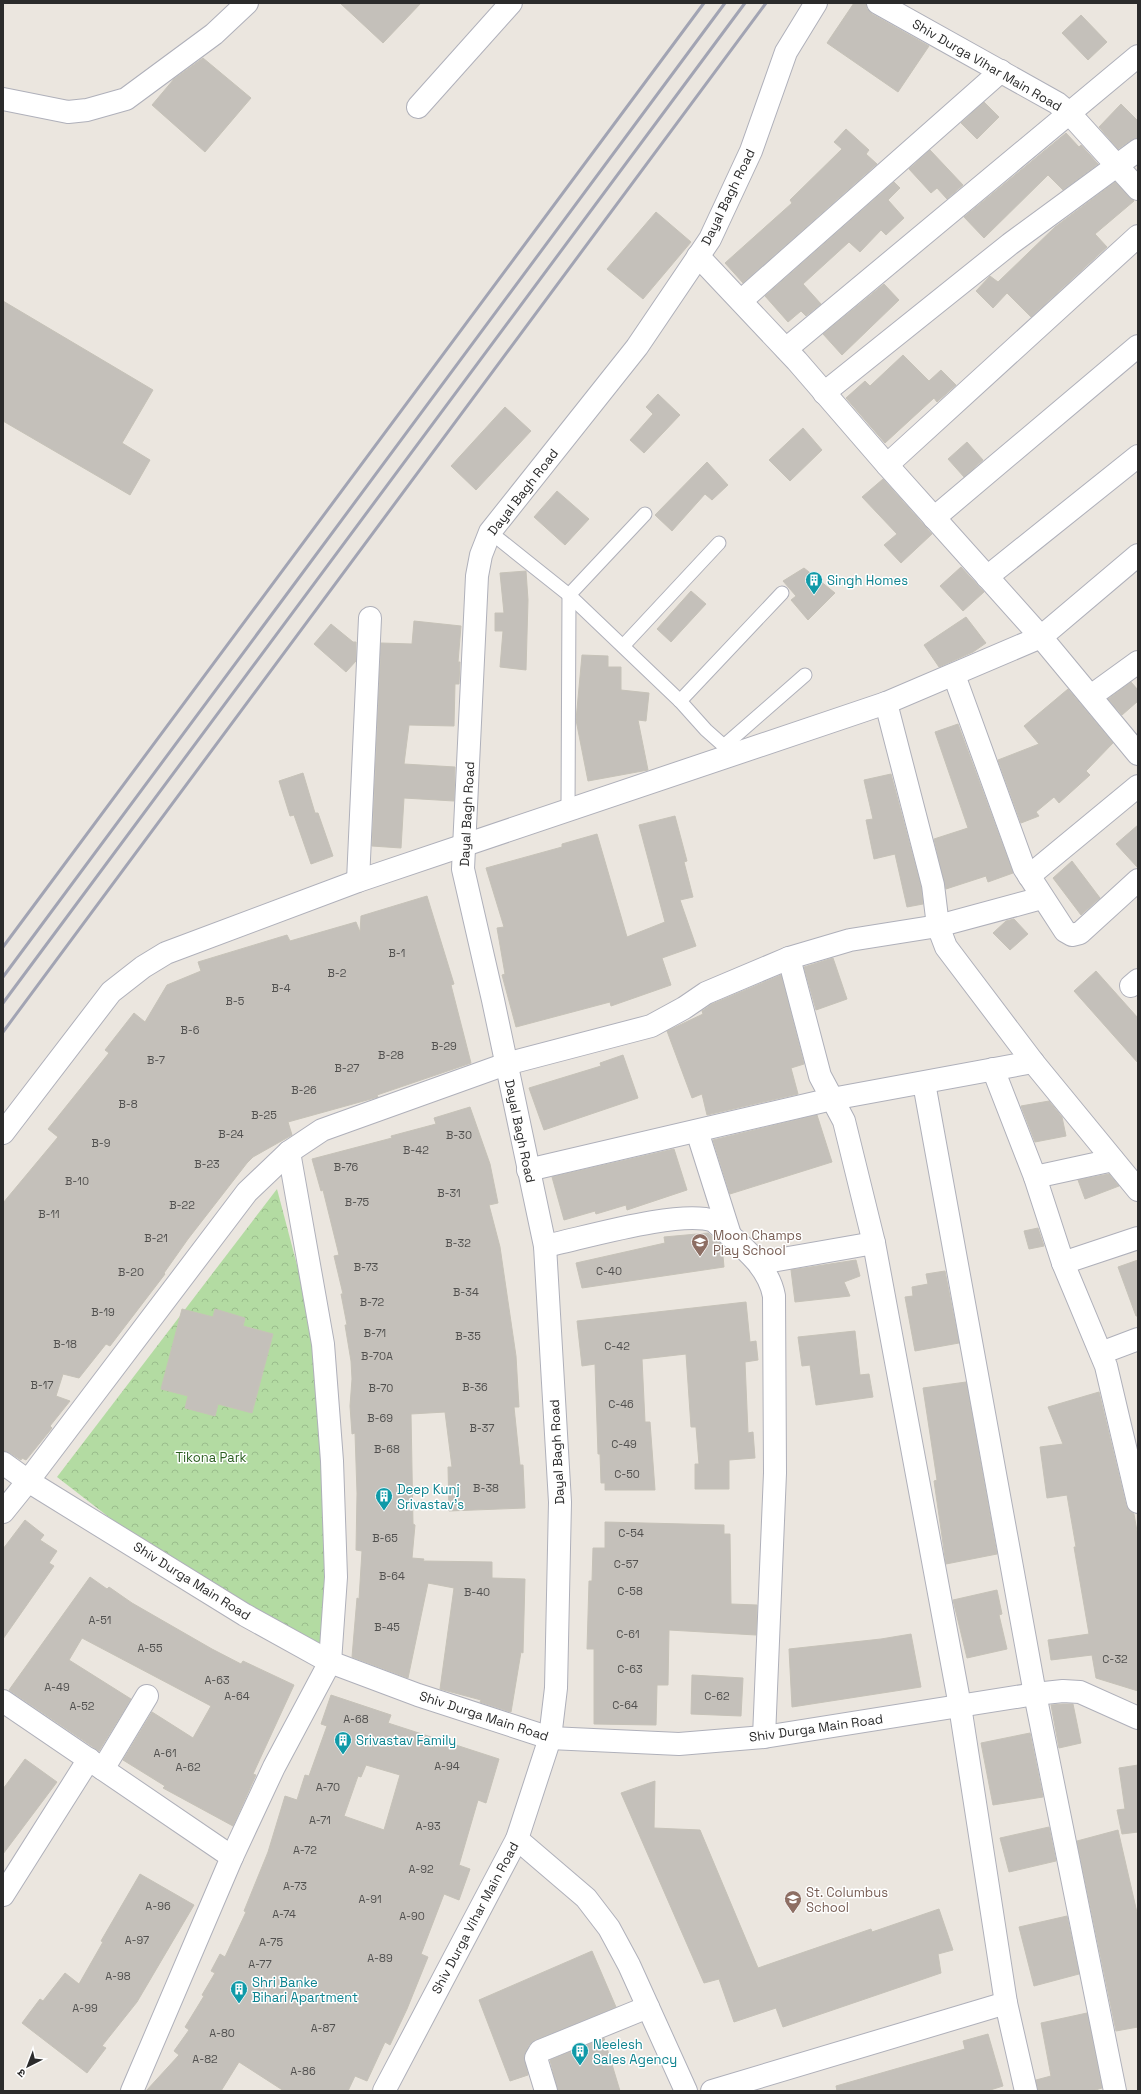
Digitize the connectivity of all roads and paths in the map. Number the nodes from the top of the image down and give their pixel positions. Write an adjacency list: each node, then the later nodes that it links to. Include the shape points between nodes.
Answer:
1 (247, 3): 7 (street, via 214,34 126,99 87,110 68,112)
2 (511, 3): 8 (street)
3 (816, 3): 14 (street, Dayal Bagh Road, via 786,52 751,150 710,239)
4 (878, 3): 6 (street, Shiv Durga Vihar Main Road)
5 (1138, 56): 9 (street)
6 (1001, 71): 9 (street, Shiv Durga Vihar Main Road, via 1057,103); 15 (street)
7 (3, 99)
8 (418, 107)
9 (1070, 114): 11 (street, Shiv Durga Vihar Main Road); 17 (street)
10 (1138, 150): 11 (street)
11 (1118, 166): 12 (street, Shiv Durga Vihar Main Road); 18 (street, via 1010,244)
12 (1138, 189)
13 (1138, 236): 20 (street)
14 (698, 256): 15 (street); 23 (street, Dayal Bagh Road, via 637,347)
15 (742, 300): 17 (street)
16 (1138, 346): 22 (street)
17 (786, 349): 18 (street)
18 (824, 392): 20 (street)
19 (1138, 456): 26 (street)
20 (887, 465): 22 (street)
21 (645, 514): 28 (lane)
22 (934, 518): 26 (street)
23 (490, 532): 28 (lane); 42 (street, Dayal Bagh Road, via 481,555 477,576)
24 (719, 543): 31 (lane)
25 (1138, 555): 30 (street)
26 (987, 577): 30 (street)
27 (782, 593): 36 (lane)
28 (568, 595): 31 (lane); 41 (lane)
29 (370, 618): 45 (street)
30 (1042, 637): 34 (street); 35 (street)
31 (623, 646): 36 (lane)
32 (1138, 662): 35 (street)
33 (805, 675): 38 (lane)
34 (954, 675): 37 (street); 43 (street)
35 (1091, 696): 39 (street)
36 (680, 701): 38 (lane, via 706,730)
37 (886, 703): 38 (street); 47 (street, via 933,885)
38 (729, 750): 41 (street)
39 (1138, 754)
40 (1138, 786): 43 (street)
41 (568, 810): 42 (street)
42 (465, 845): 45 (street); 50 (street, Dayal Bagh Road, via 463,869)
43 (1029, 876): 46 (street)
44 (1138, 880): 46 (street, via 1080,933 1072,935 1065,931)
45 (358, 881): 55 (street, via 166,953 143,967 112,992)
46 (1042, 898): 47 (street)
47 (938, 926): 48 (street, via 867,936); 49 (street, via 946,947)
48 (789, 958): 50 (street, via 706,993 651,1026); 53 (street, via 820,1076)
49 (1033, 1062): 51 (street); 57 (street)
50 (506, 1064): 56 (street, via 322,1130); 58 (street, Dayal Bagh Road)
51 (993, 1069): 52 (street); 59 (street)
52 (924, 1083): 53 (street); 74 (street)
53 (832, 1099): 54 (street); 63 (street, via 844,1122)
54 (697, 1131): 58 (street); 61 (street)
55 (3, 1133)
56 (288, 1152): 70 (street, via 247,1192); 73 (street, via 316,1293 323,1344 332,1461 336,1577)
57 (1113, 1160): 59 (street); 60 (street)
58 (528, 1170): 64 (street, Dayal Bagh Road)
59 (1035, 1177): 66 (street)
60 (1138, 1190)
61 (730, 1236): 64 (street, via 714,1221 698,1217 656,1222); 65 (street)
62 (1138, 1238): 66 (street)
63 (874, 1243): 65 (street); 77 (street)
64 (545, 1246): 80 (street, Dayal Bagh Road, via 560,1502 556,1688)
65 (760, 1263): 79 (street, via 772,1286 774,1319 775,1473)
66 (1063, 1263): 68 (street)
67 (1138, 1339): 68 (street)
68 (1101, 1354): 71 (street)
69 (3, 1463): 70 (street, Shiv Durga Main Road)
70 (28, 1481): 72 (street); 73 (street, Shiv Durga Main Road, via 245,1615)
71 (1138, 1502)
72 (3, 1512)
73 (330, 1662): 80 (street, Shiv Durga Main Road, via 418,1695); 83 (street, via 274,1767)
74 (1035, 1694): 77 (street, Shiv Durga Main Road); 78 (street, Shiv Durga Main Road, via 1080,1692); 93 (street)
75 (147, 1696): 81 (street)
76 (3, 1701): 81 (street)
77 (960, 1706): 79 (street, Shiv Durga Main Road); 85 (street)
78 (1138, 1718)
79 (764, 1737): 80 (street, Shiv Durga Main Road, via 679,1744)
80 (550, 1738): 82 (street, Shiv Durga Vihar Main Road)
81 (96, 1764): 83 (street); 84 (street)
82 (517, 1839): 86 (street, via 586,1898 609,1928); 88 (street, Shiv Durga Vihar Main Road)
83 (232, 1856): 87 (street)
84 (3, 1895)
85 (1006, 2003): 91 (street); 92 (street)
86 (648, 2007): 89 (street, via 540,2051 536,2058); 90 (street)
87 (132, 2091)
88 (384, 2091)
89 (546, 2091)
90 (686, 2091)
91 (712, 2091)
92 (1026, 2091)
93 (1115, 2091)

